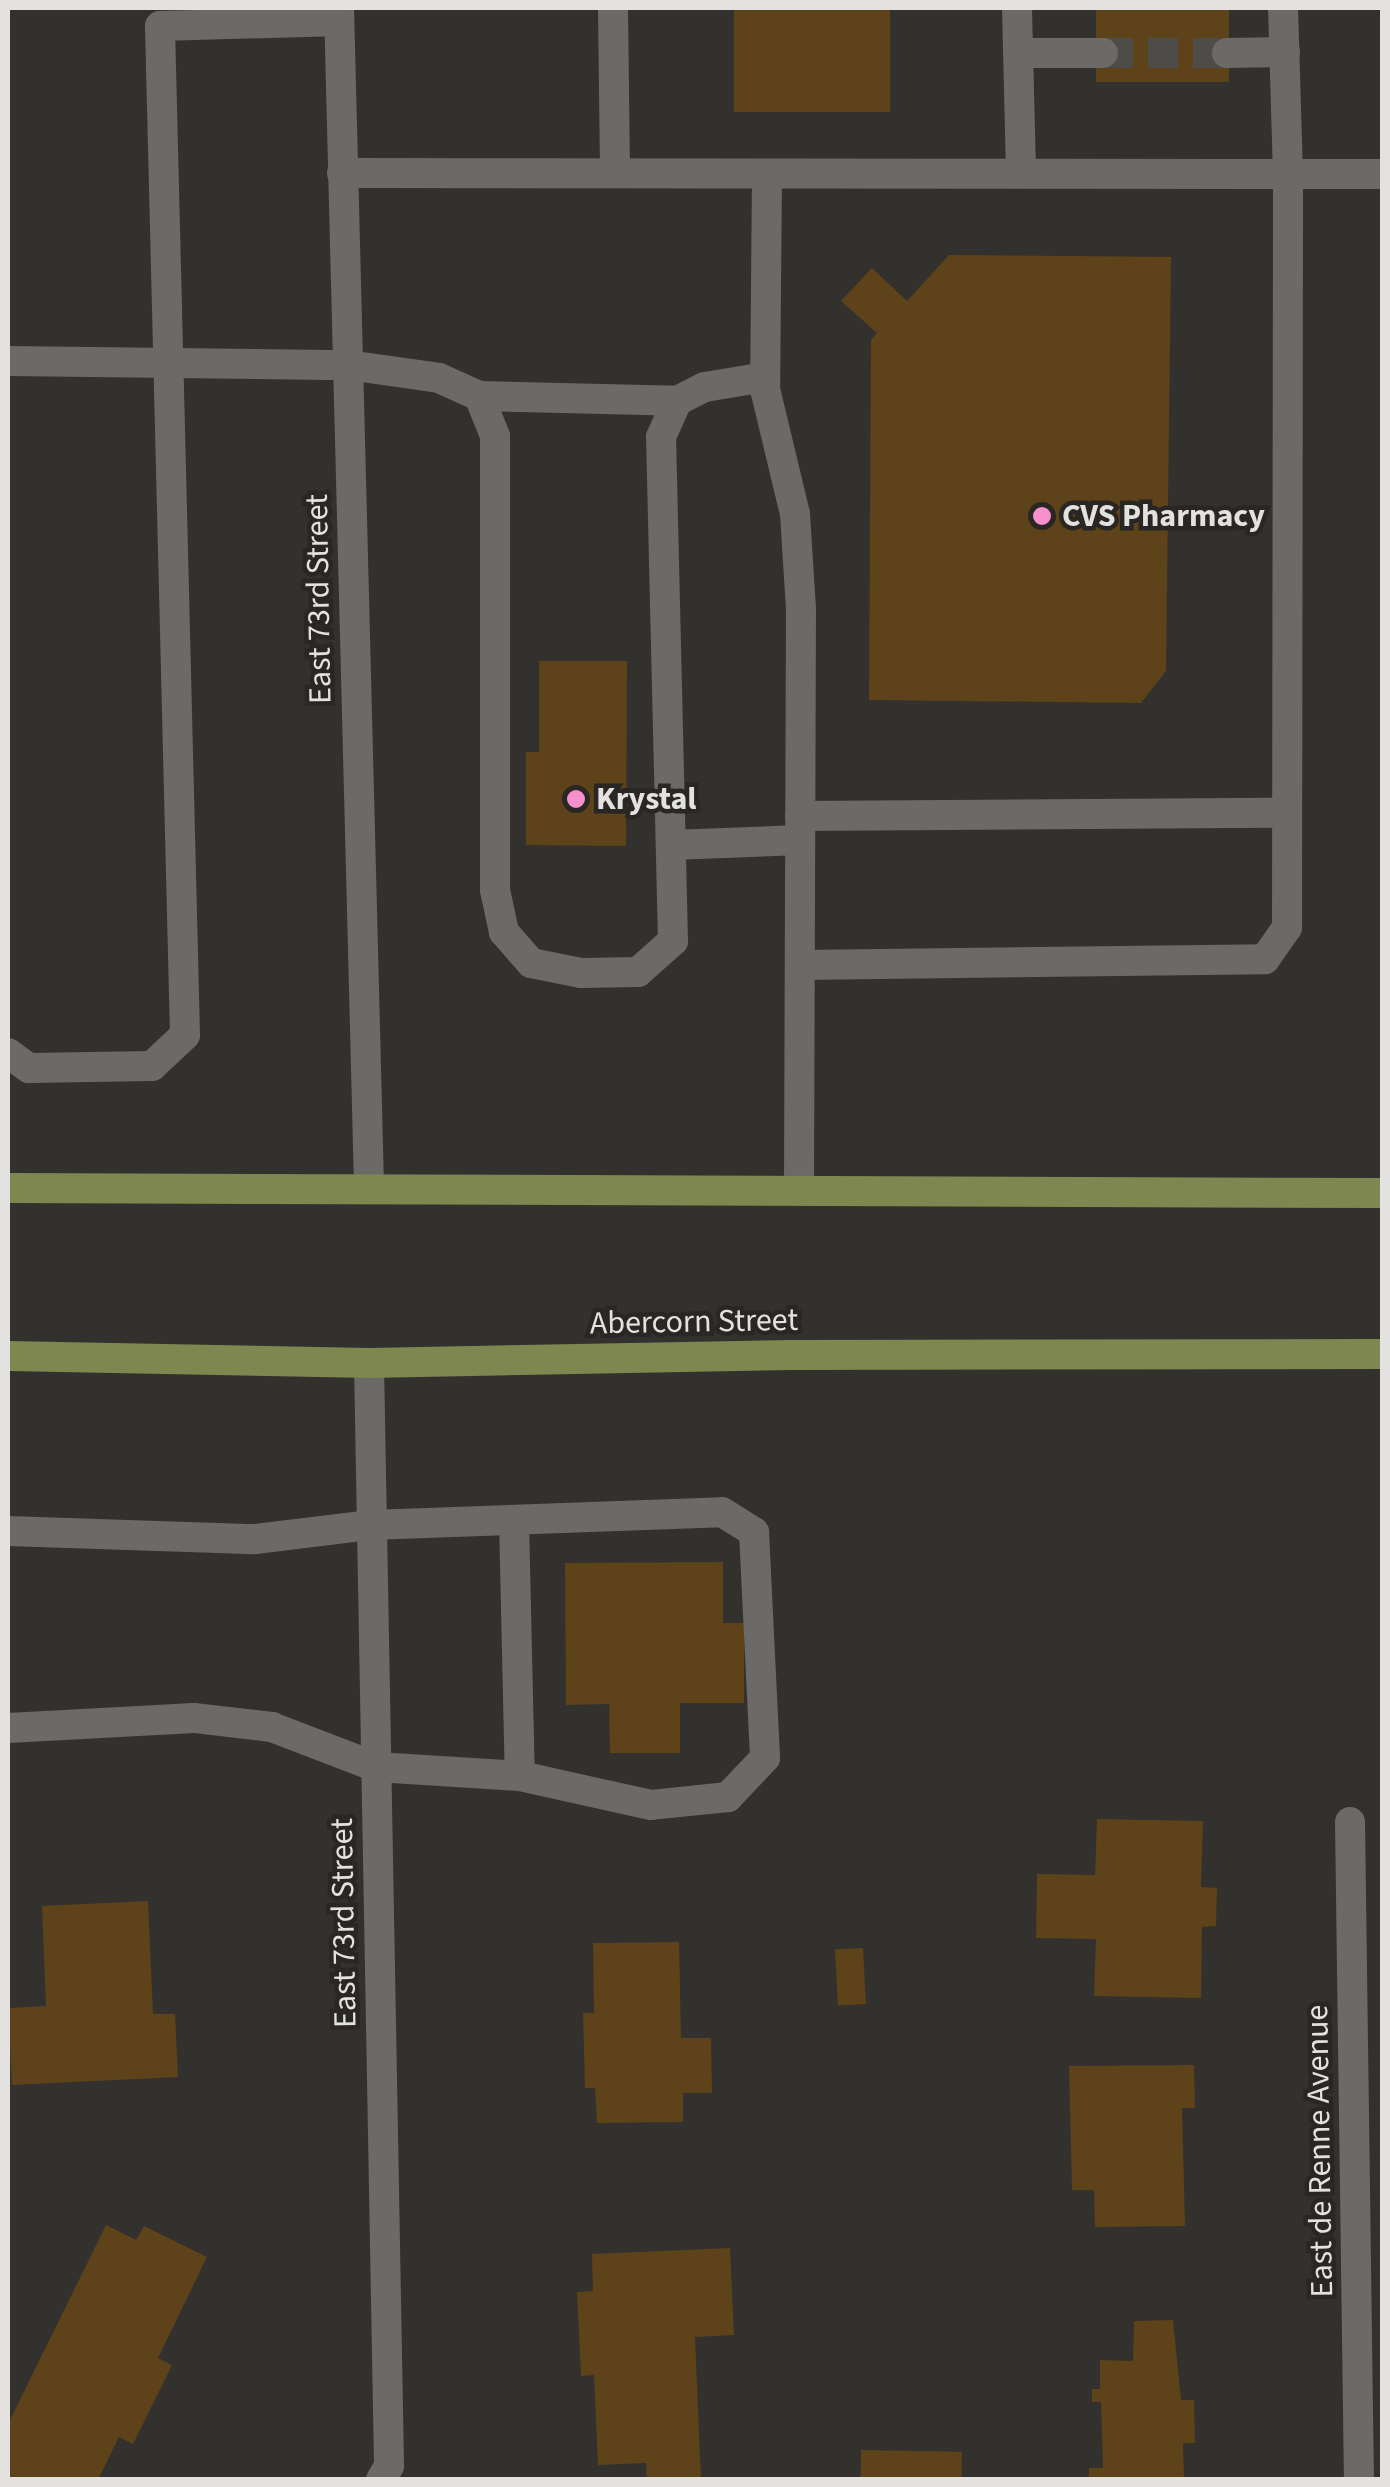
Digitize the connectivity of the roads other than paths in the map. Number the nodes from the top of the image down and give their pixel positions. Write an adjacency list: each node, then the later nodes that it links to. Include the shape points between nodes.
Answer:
1 (613, 8): 9 (street)
2 (1017, 8): 8 (street)
3 (1283, 8): 5 (street)
4 (339, 14): 11 (street, East 73rd Street); 16 (street, via 160,26)
5 (1285, 52): 7 (street); 13 (street)
6 (1103, 53): 8 (street)
7 (1227, 53)
8 (1018, 54): 10 (street)
9 (615, 172): 11 (street); 12 (street)
10 (1021, 172): 12 (street); 13 (street)
11 (342, 173): 17 (street, East 73rd Street)
12 (767, 174): 18 (street)
13 (1288, 174): 14 (street); 21 (street)
14 (1382, 174)
15 (8, 360): 16 (street)
16 (168, 361): 17 (street); 25 (street, via 185,1034 152,1066 29,1068)
17 (348, 364): 19 (street, via 439,378); 27 (street, East 73rd Street)
18 (765, 377): 20 (street, via 705,387); 22 (street, via 794,514 801,609)
19 (479, 396): 20 (street); 23 (street, via 495,436 494,890 504,932 531,963 581,974 638,972 673,941)
20 (677, 401): 23 (street, via 660,437)
21 (1287, 813): 22 (street); 24 (street, via 1288,928 1265,959)
22 (800, 828): 23 (street); 24 (street)
23 (671, 844)
24 (800, 965): 28 (street)
25 (8, 1053)
26 (8, 1188): 27 (main road)
27 (369, 1188): 28 (main road)
28 (799, 1190): 29 (main road)
29 (1382, 1193)
30 (1382, 1354): 32 (main road, Abercorn Street)
31 (8, 1356): 32 (main road, Abercorn Street)
32 (369, 1362): 34 (street, East 73rd Street)
33 (514, 1520): 34 (street); 38 (street); 38 (street, via 722,1512 754,1532 765,1758 728,1797 650,1806)
34 (371, 1525): 35 (street, via 255,1539); 37 (street, East 73rd Street)
35 (8, 1531)
36 (8, 1728): 37 (street, via 194,1718 272,1728)
37 (376, 1767): 38 (street); 40 (street, East 73rd Street, via 389,2466)
38 (520, 1776)
39 (1350, 1822): 41 (street, East de Renne Avenue)
40 (381, 2480)
41 (1359, 2480)

